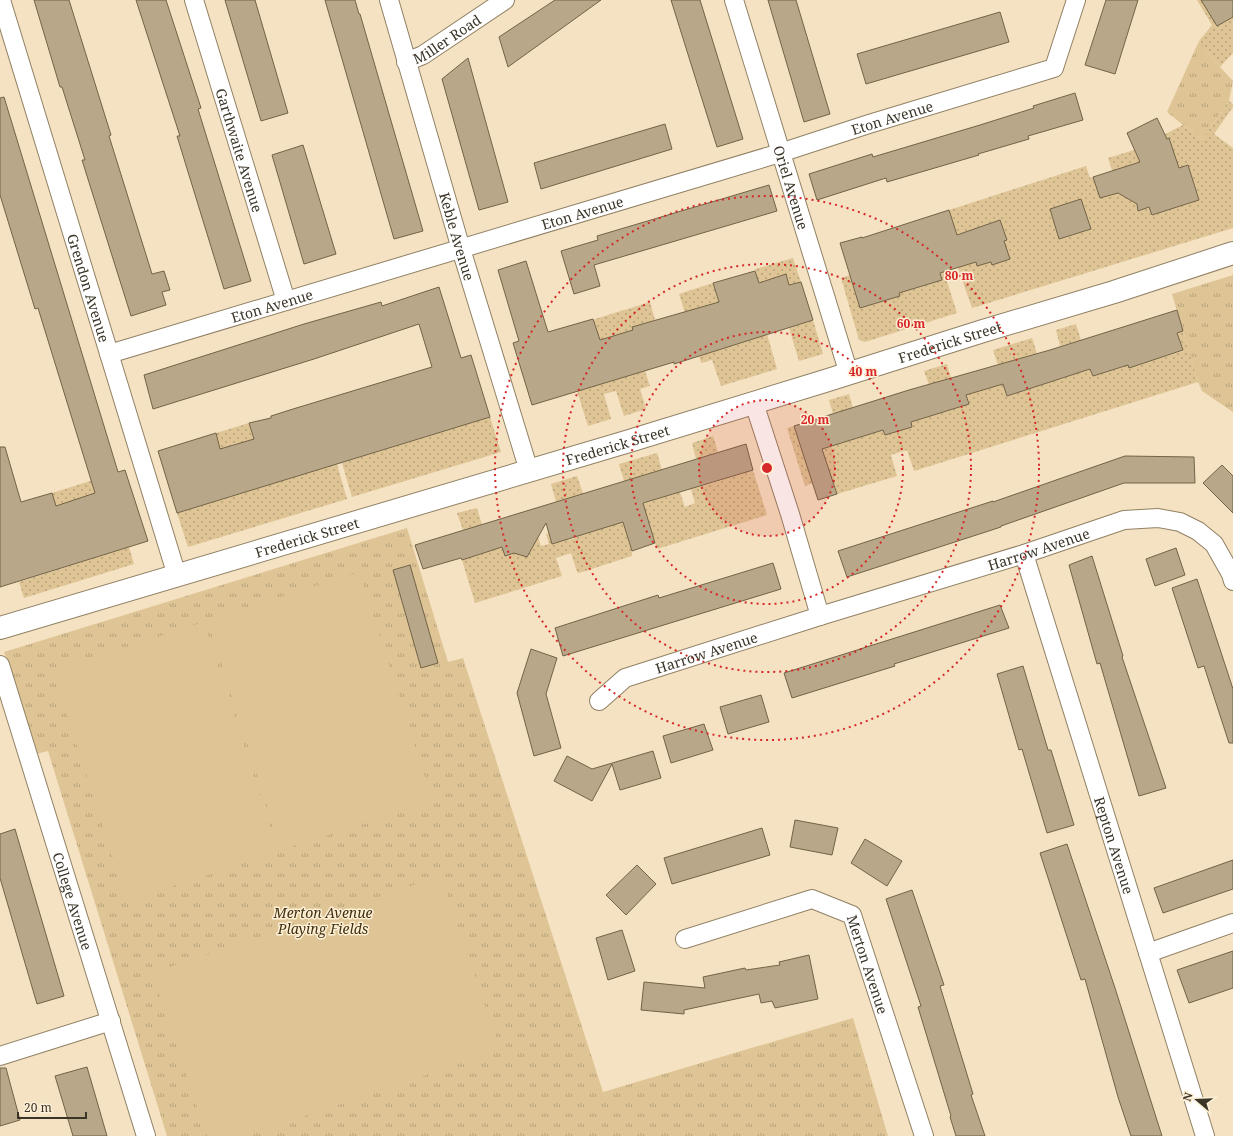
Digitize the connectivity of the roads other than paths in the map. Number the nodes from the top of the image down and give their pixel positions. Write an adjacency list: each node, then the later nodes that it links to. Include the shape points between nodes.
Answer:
1 (1, 0): 12 (street, Grendon Avenue)
2 (194, 0): 11 (street, Garthwaite Avenue)
3 (389, 0): 7 (street, Keble Avenue)
4 (505, 0): 7 (street, Miller Road, via 423,55)
5 (734, 0): 8 (street, Oriel Avenue)
6 (1076, 0): 8 (street, Eton Avenue, via 1054,68)
7 (406, 62): 9 (street, Keble Avenue)
8 (780, 153): 9 (street, Eton Avenue); 13 (street, Oriel Avenue)
9 (461, 249): 11 (street, Eton Avenue); 15 (street, Keble Avenue)
10 (1233, 253): 13 (main road, Frederick Street)
11 (286, 301): 12 (street, Eton Avenue)
12 (109, 354): 17 (street, Grendon Avenue)
13 (849, 374): 14 (main road, Frederick Street)
14 (754, 403): 15 (main road, Frederick Street); 19 (street)
15 (529, 472): 17 (main road, Frederick Street)
16 (1024, 554): 18 (street, Harrow Avenue, via 1124,520 1158,518 1180,522 1198,531 1214,544); 19 (street, Harrow Avenue); 25 (street, Repton Avenue)
17 (176, 576): 20 (main road, Frederick Street)
18 (1233, 581)
19 (820, 616): 22 (street, Harrow Avenue, via 625,678)
20 (0, 628)
21 (0, 665): 26 (street, College Avenue)
22 (599, 701)
23 (1233, 923): 25 (street)
24 (685, 939): 29 (street, Merton Avenue, via 812,899 852,915)
25 (1148, 953): 30 (street, Repton Avenue)
26 (111, 1022): 27 (street); 28 (street, College Avenue)
27 (0, 1056)
28 (146, 1136)
29 (924, 1136)
30 (1205, 1136)

